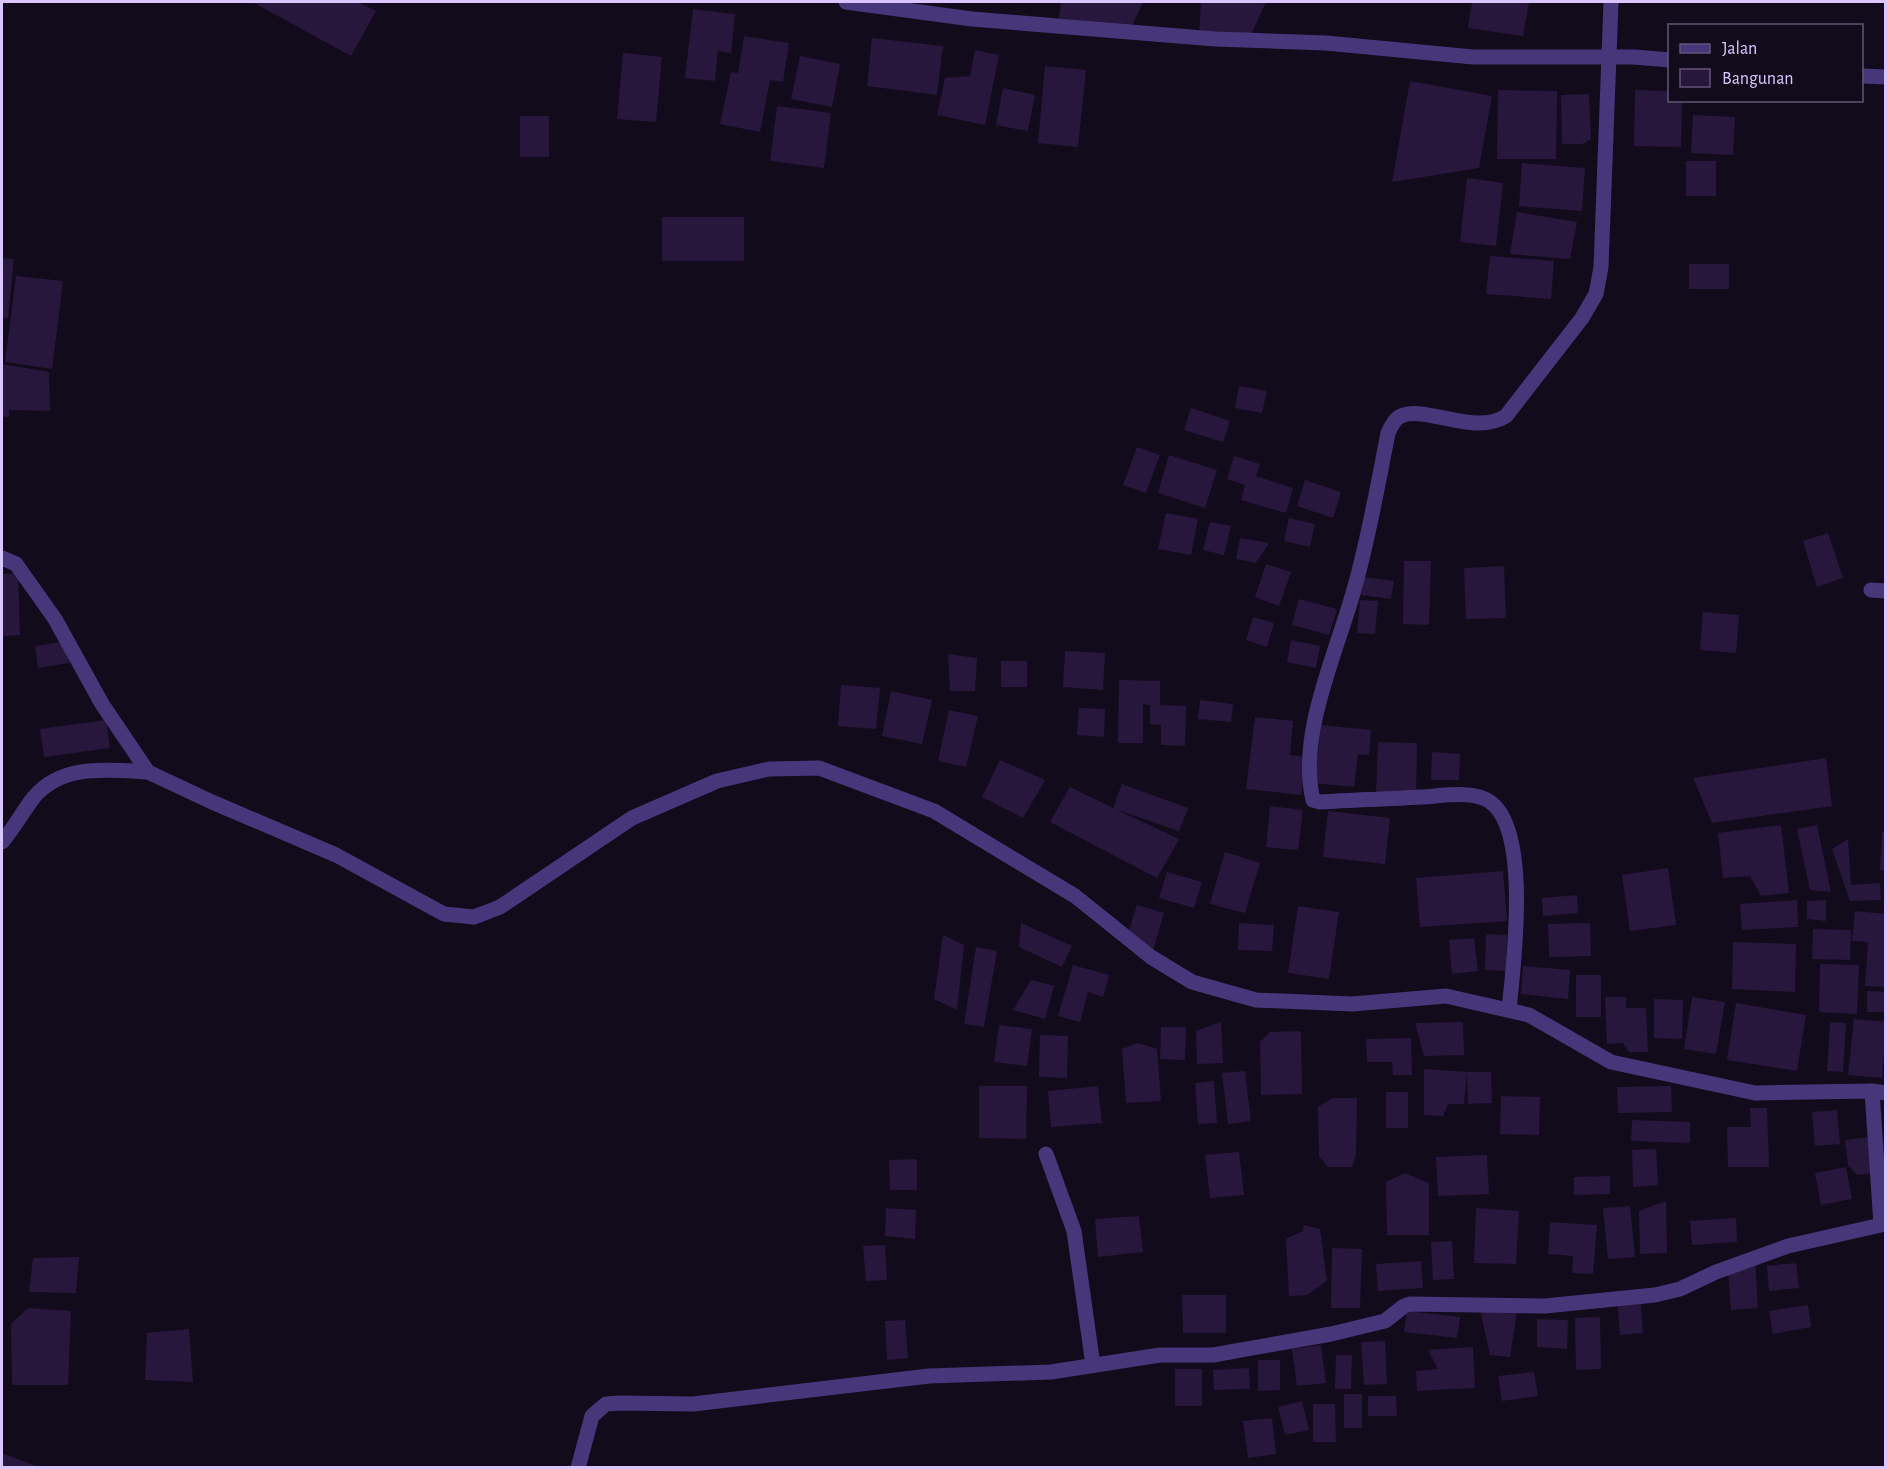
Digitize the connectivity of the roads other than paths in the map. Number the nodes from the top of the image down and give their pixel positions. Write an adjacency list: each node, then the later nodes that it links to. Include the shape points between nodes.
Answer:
1 (846, 2): 3 (street, via 972,19 1215,39 1326,43 1473,57)
2 (1611, 2): 3 (street)
3 (1608, 57): 4 (street); 10 (street, via 1601,267 1596,294 1582,318 1506,416 1496,423 1483,425 1412,414 1400,416 1393,423 1356,585 1312,726 1309,784 1313,800 1461,795 1486,800 1501,812 1512,843 1517,903)
4 (1668, 60)
5 (1863, 76): 6 (street)
6 (1886, 77)
7 (2, 558): 8 (street, via 16,564 55,619 102,704)
8 (148, 772): 9 (street, via 88,769 55,779 35,795); 10 (street, via 336,855 444,914 474,917 500,907 632,818 717,782 769,769 819,768 934,811 1075,896 1151,957 1192,982 1256,1000 1352,1004 1446,996)
9 (2, 842)
10 (1509, 1010): 11 (street, via 1529,1015 1611,1062 1755,1094)
11 (1879, 1092): 13 (street)
12 (1046, 1154): 14 (street, via 1074,1231)
13 (1883, 1228): 14 (street, via 1788,1246 1680,1289 1655,1295 1545,1306 1410,1304 1385,1321 1331,1334 1213,1355 1160,1355)
14 (1093, 1365): 15 (street, via 1051,1372 929,1376 693,1404 606,1404 592,1416)
15 (578, 1467)

